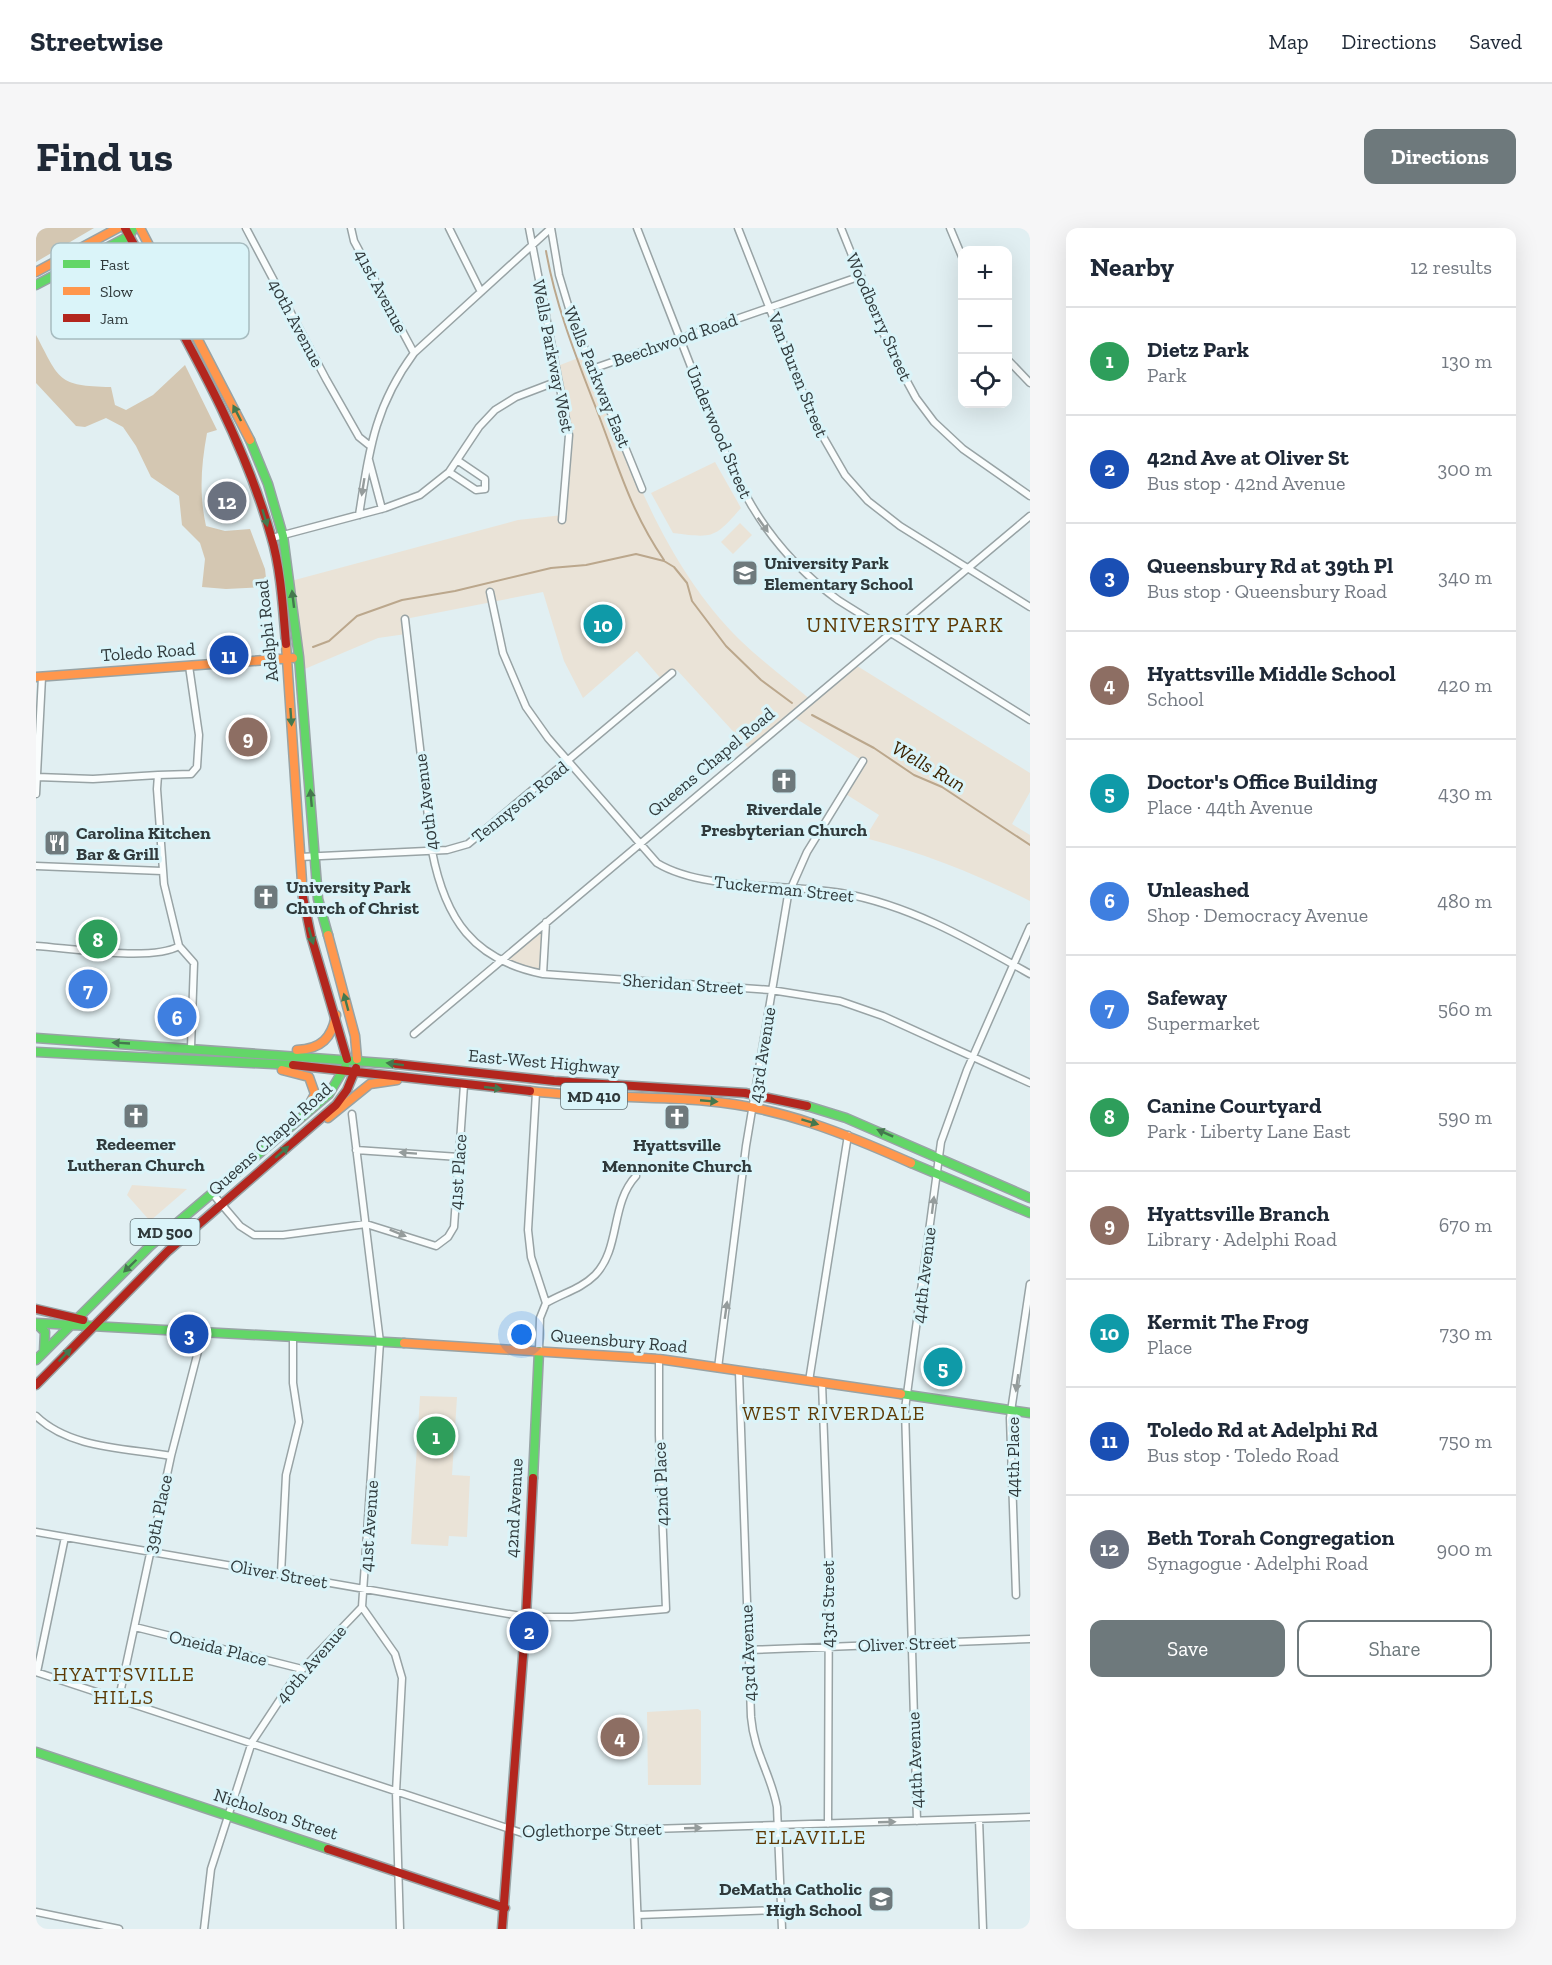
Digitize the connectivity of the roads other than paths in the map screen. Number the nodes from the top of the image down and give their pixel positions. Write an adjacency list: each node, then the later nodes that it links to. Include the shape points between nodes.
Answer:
1 (105, 228): 15 (main road)
2 (118, 228): 15 (main road)
3 (134, 228): 14 (main road)
4 (140, 228): 18 (main road, Adelphi Road, one-way to 4)
5 (246, 228): 36 (street, 40th Avenue, via 326,379 360,437)
6 (351, 228): 31 (street, 41st Avenue, via 354,241)
7 (449, 228): 26 (street)
8 (529, 228): 19 (street, Wells Parkway West)
9 (551, 228): 19 (street); 33 (street, Wells Parkway East, via 559,275)
10 (636, 228): 28 (street, Underwood Street)
11 (738, 228): 27 (street, Van Buren Street)
12 (841, 228): 24 (street, Woodberry Street)
13 (950, 228): 20 (street)
14 (127, 232): 17 (main road)
15 (95, 241): 16 (main road)
16 (91, 243)
17 (108, 243)
18 (148, 243)
19 (531, 246): 26 (street); 34 (street, Wells Parkway West)
20 (958, 247)
21 (51, 264): 22 (main road)
22 (36, 272)
23 (51, 276): 25 (main road)
24 (861, 276): 27 (street, Beechwood Road); 41 (street, Woodberry Street, via 891,352 926,413 963,449)
25 (36, 285)
26 (481, 292): 31 (street)
27 (770, 307): 28 (street, Beechwood Road); 48 (street, Van Buren Street, via 814,421 845,475 887,516)
28 (680, 338): 33 (street, Beechwood Road); 52 (street, Underwood Street, one-way to 52, via 732,470 758,519 813,581)
29 (184, 339): 47 (main road, Adelphi Road, one-way to 47, via 229,422)
30 (198, 339): 46 (main road, Adelphi Road, one-way to 30, via 249,437)
31 (414, 353): 36 (street, via 392,385)
32 (1012, 364): 35 (street)
33 (592, 369): 40 (street, Wells Parkway East)
34 (558, 381): 38 (street, via 516,397 495,410); 45 (street, Wells Parkway West, via 569,435)
35 (1030, 383)
36 (369, 445): 37 (street)
37 (369, 460): 42 (street); 43 (street, one-way to 43)
38 (457, 460): 39 (street); 39 (street, via 485,479 485,489 476,490)
39 (448, 472): 42 (street, via 420,495)
40 (642, 489)
41 (1030, 496)
42 (382, 509): 43 (street)
43 (359, 515): 46 (street)
44 (1030, 516): 48 (street, Queens Chapel Road)
45 (562, 520)
46 (283, 536): 47 (street); 53 (main road, Adelphi Road, one-way to 46)
47 (272, 538): 54 (main road, Adelphi Road)
48 (968, 568): 50 (street, Van Buren Street); 52 (street, Queens Chapel Road)
49 (490, 592): 60 (street, via 511,677 535,721)
50 (1030, 608)
51 (405, 619): 65 (street, 40th Avenue)
52 (891, 633): 58 (street, Underwood Street); 64 (street, Queens Chapel Road)
53 (299, 657): 54 (main road, Toledo Road); 66 (main road, Adelphi Road, one-way to 53)
54 (287, 658): 55 (main road, Toledo Road); 67 (main road, Adelphi Road, one-way to 67)
55 (189, 666): 57 (main road, Toledo Road); 61 (street, via 199,735 197,767 191,774)
56 (672, 673): 60 (street, Tennyson Road)
57 (39, 677): 62 (street)
58 (1030, 720)
59 (863, 761): 70 (street, 43rd Avenue)
60 (569, 762): 64 (street); 65 (street, Tennyson Road, via 475,840 454,849)
61 (158, 775): 62 (street); 69 (street)
62 (37, 777): 63 (street)
63 (36, 794)
64 (639, 845): 70 (street, Tuckerman Street, via 657,863 682,876); 71 (street, Queens Chapel Road)
65 (432, 851): 66 (street, Tennyson Road); 75 (street, 40th Avenue, via 440,890 451,912 474,941)
66 (315, 856): 67 (street, Tennyson Road); 88 (main road, Adelphi Road, one-way to 66, via 352,1025 321,915)
67 (300, 857): 80 (main road, Adelphi Road, one-way to 80, via 308,925)
68 (36, 866): 69 (street)
69 (162, 871): 74 (street)
70 (790, 886): 76 (street, Tuckerman Street, via 858,896 904,910 950,929); 79 (street, 43rd Avenue)
71 (546, 922): 75 (street, Queens Chapel Road); 77 (street)
72 (1030, 927): 76 (street, 44th Avenue)
73 (36, 946): 74 (street, via 148,954)
74 (179, 946): 83 (street, via 194,963)
75 (500, 961): 77 (street, Sheridan Street); 81 (street, Queens Chapel Road)
76 (1014, 965): 78 (street, Tuckerman Street); 89 (street, 44th Avenue)
77 (543, 974): 79 (street, Sheridan Street)
78 (1030, 974)
79 (771, 990): 89 (street, Sheridan Street, via 855,1005); 97 (street, 43rd Avenue)
80 (336, 1015): 84 (main road, via 330,1038 317,1048); 87 (main road, Adelphi Road)
81 (414, 1034)
82 (36, 1038): 83 (main road, East-West Highway / MD 410, one-way to 82)
83 (191, 1047): 84 (main road, East-West Highway / MD 410); 86 (main road, via 183,1052)
84 (230, 1050): 87 (main road, East-West Highway / MD 410)
85 (36, 1052): 86 (main road, East-West Highway / MD 410)
86 (114, 1056): 90 (main road, East-West Highway / MD 410)
87 (347, 1059): 88 (main road, East-West Highway / MD 410); 91 (main road, Queens Chapel Road / MD 500)
88 (357, 1059): 92 (main road, Queens Chapel Road / MD 500); 97 (main road, East-West Highway / MD 410, one-way to 88, via 705,1088 554,1081)
89 (973, 1059): 94 (street, Sheridan Street); 105 (street, 44th Avenue, via 943,1132)
90 (212, 1062): 91 (main road, East-West Highway / MD 410); 102 (main road, via 290,1071 303,1074 312,1082 315,1094 309,1106)
91 (344, 1070): 92 (main road, East-West Highway / MD 410); 102 (main road, Queens Chapel Road / MD 500, via 329,1094)
92 (355, 1071): 93 (main road, East-West Highway / MD 410); 100 (main road, Queens Chapel Road / MD 500, via 343,1097)
93 (435, 1081): 95 (main road, East-West Highway / MD 410); 100 (main road, via 378,1081)
94 (1030, 1083)
95 (464, 1085): 96 (main road, East-West Highway / MD 410, one-way to 96); 104 (street, 41st Place)
96 (536, 1092): 98 (main road, East-West Highway / MD 410, one-way to 98, via 708,1101); 114 (street, 42nd Avenue, via 528,1240)
97 (756, 1095): 98 (street, 43rd Avenue); 105 (main road, East-West Highway / MD 410, one-way to 97, via 846,1118)
98 (753, 1108): 101 (main road, East-West Highway / MD 410, one-way to 101); 127 (street, 43rd Avenue, one-way to 98)
99 (352, 1114): 103 (street, 41st Avenue)
100 (308, 1130): 110 (main road, Queens Chapel Road / MD 500, one-way to 100)
101 (848, 1135): 106 (main road, East-West Highway / MD 410); 129 (street)
102 (269, 1145): 108 (main road, Queens Chapel Road / MD 500)
103 (357, 1150): 104 (street, one-way to 103); 112 (street, 41st Avenue)
104 (459, 1157): 112 (street, 41st Place, one-way to 104, via 430,1246 441,1243 454,1227)
105 (938, 1159): 106 (street, 44th Avenue); 109 (main road, East-West Highway / MD 410)
106 (936, 1175): 111 (main road, East-West Highway / MD 410); 132 (street, 44th Avenue, one-way to 106)
107 (636, 1176): 114 (street, via 622,1197 600,1270 580,1287)
108 (212, 1194): 110 (street); 116 (main road, Queens Chapel Road / MD 500, one-way to 116, via 150,1246)
109 (1030, 1198)
110 (221, 1206): 112 (street, via 245,1230 261,1236); 118 (main road, Queens Chapel Road / MD 500, via 168,1251)
111 (1030, 1213)
112 (366, 1224): 122 (street, 41st Avenue)
113 (1030, 1284): 133 (street, 44th Place, one-way to 133)
114 (546, 1303): 124 (street, 42nd Avenue, via 540,1318)
115 (36, 1309): 116 (main road, Queensbury Road)
116 (77, 1318): 118 (main road, Queensbury Road); 119 (main road, Queens Chapel Road / MD 500)
117 (36, 1323): 119 (main road, Queensbury Road); 123 (main road, via 45,1332)
118 (94, 1325): 119 (main road, Queensbury Road); 120 (main road, Queensbury Road); 131 (main road, Queens Chapel Road / MD 500, one-way to 118)
119 (68, 1326): 123 (main road, Queens Chapel Road / MD 500)
120 (203, 1332): 121 (main road, Queensbury Road); 136 (street, 39th Place)
121 (293, 1338): 122 (main road, Queensbury Road); 140 (street, via 293,1383 300,1422 286,1475)
122 (380, 1342): 124 (main road, Queensbury Road); 141 (street, 41st Avenue)
123 (44, 1352): 126 (main road, Queens Chapel Road / MD 500)
124 (539, 1352): 125 (main road, Queensbury Road); 145 (main road, 42nd Avenue)
125 (659, 1359): 127 (main road, Queensbury Road); 144 (street, 42nd Place)
126 (36, 1360)
127 (718, 1368): 128 (main road, Queensbury Road)
128 (739, 1372): 129 (main road, Queensbury Road); 150 (street, 43rd Avenue)
129 (809, 1381): 130 (main road, Queensbury Road)
130 (822, 1383): 132 (main road, Queensbury Road); 149 (street, 43rd Street)
131 (36, 1385)
132 (907, 1396): 133 (main road, Queensbury Road); 148 (street, 44th Avenue)
133 (1012, 1411): 134 (main road, Queensbury Road); 142 (street, 44th Place)
134 (1030, 1413)
135 (36, 1416): 136 (street, via 70,1439)
136 (171, 1456): 139 (street, 39th Place)
137 (36, 1532): 138 (street, Oliver Street)
138 (65, 1536): 139 (street, Oliver Street); 152 (street)
139 (150, 1552): 140 (street, Oliver Street); 146 (street, 39th Place)
140 (281, 1574): 141 (street, Oliver Street)
141 (365, 1588): 143 (street, 41st Avenue); 145 (street, Oliver Street)
142 (1016, 1595)
143 (362, 1607): 151 (street, 40th Avenue); 156 (street, via 395,1654 401,1672)
144 (666, 1609): 145 (street, Oliver Street)
145 (525, 1617): 163 (main road, 42nd Avenue)
146 (135, 1627): 151 (street, Oneida Place); 153 (street, 39th Place)
147 (1030, 1639): 148 (street, Oliver Street)
148 (912, 1644): 149 (street, Oliver Street); 160 (street, 44th Avenue)
149 (828, 1647): 150 (street, Oliver Street); 161 (street, 43rd Street)
150 (748, 1650): 162 (street, 43rd Avenue, via 754,1742 773,1790)
151 (302, 1669): 154 (street, 40th Avenue)
152 (36, 1672): 153 (street, Oglethorpe Street)
153 (119, 1698): 154 (street, Oglethorpe Street)
154 (252, 1742): 156 (street, Oglethorpe Street); 157 (street, 40th Avenue)
155 (36, 1752): 157 (main road, Nicholson Street)
156 (396, 1792): 163 (street, Oglethorpe Street); 165 (street)
157 (228, 1816): 165 (main road, Nicholson Street); 171 (street, 40th Avenue, via 211,1869)
158 (1030, 1817): 159 (street, Oglethorpe Street)
159 (979, 1819): 160 (street, Oglethorpe Street); 176 (street)
160 (917, 1821): 161 (street, Oglethorpe Street, one-way to 160)
161 (828, 1824): 162 (street, Oglethorpe Street)
162 (779, 1826): 164 (street, Oglethorpe Street, one-way to 162); 167 (street, 43rd Avenue)
163 (512, 1830): 164 (street, Oglethorpe Street, via 525,1834); 166 (main road, 42nd Avenue)
164 (634, 1830): 169 (street)
165 (397, 1871): 166 (main road, Nicholson Street); 172 (street)
166 (505, 1908): 173 (main road, 42nd Avenue)
167 (781, 1910): 169 (street); 175 (street, 43rd Avenue)
168 (36, 1912): 170 (street)
169 (638, 1915): 174 (street)
170 (119, 1929)
171 (204, 1929)
172 (400, 1929)
173 (502, 1929)
174 (638, 1929)
175 (782, 1929)
176 (983, 1929)

